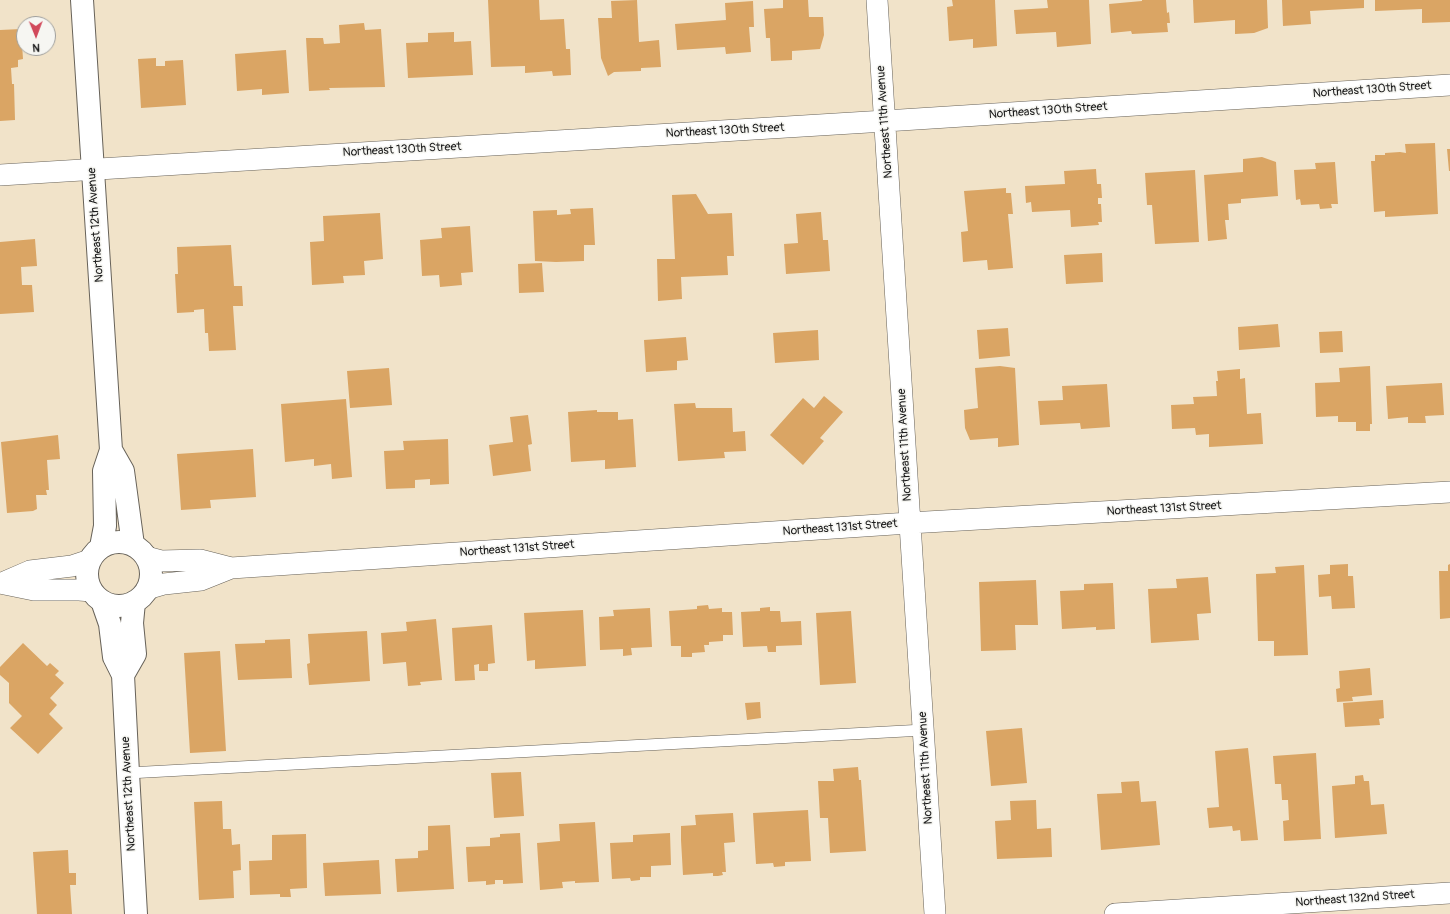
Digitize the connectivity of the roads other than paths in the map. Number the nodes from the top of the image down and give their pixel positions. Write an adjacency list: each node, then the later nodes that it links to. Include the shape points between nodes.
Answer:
1 (82, 0): 5 (street, Northeast 12th Avenue)
2 (877, 0): 4 (street, Northeast 11th Avenue)
3 (1450, 85): 4 (street, Northeast 130th Street)
4 (885, 122): 5 (street, Northeast 130th Street); 9 (street, Northeast 11th Avenue)
5 (93, 169): 6 (street, Northeast 130th Street); 7 (street, Northeast 12th Avenue)
6 (0, 175)
7 (111, 450): 10 (street, Northeast 12th Avenue, via 123,471); 11 (street, Northeast 12th Avenue, via 104,472 105,526)
8 (1450, 492): 9 (street, Northeast 131st Street)
9 (910, 523): 12 (street, Northeast 131st Street); 17 (street, Northeast 11th Avenue)
10 (140, 551): 11 (street, via 126,542 116,542 106,544); 12 (street, Northeast 131st Street, via 161,561 200,560); 15 (street, via 149,561 152,571 151,583)
11 (96, 554): 13 (street, via 72,566 30,571); 14 (street, via 87,568 86,578)
12 (231, 568): 15 (street, Northeast 131st Street, via 201,580 164,584)
13 (1, 583): 14 (street, via 34,590 79,590)
14 (97, 596): 15 (street, via 117,607 128,606); 16 (street, Northeast 12th Avenue, via 110,624 114,656)
15 (141, 596): 16 (street, via 132,622 135,654)
16 (123, 675): 18 (street, Northeast 12th Avenue)
17 (924, 730): 18 (lane); 21 (street, Northeast 11th Avenue)
18 (128, 773): 20 (street, Northeast 12th Avenue)
19 (1450, 893): 22 (street, Northeast 132nd Street)
20 (136, 914)
21 (935, 914)
22 (1115, 914)

